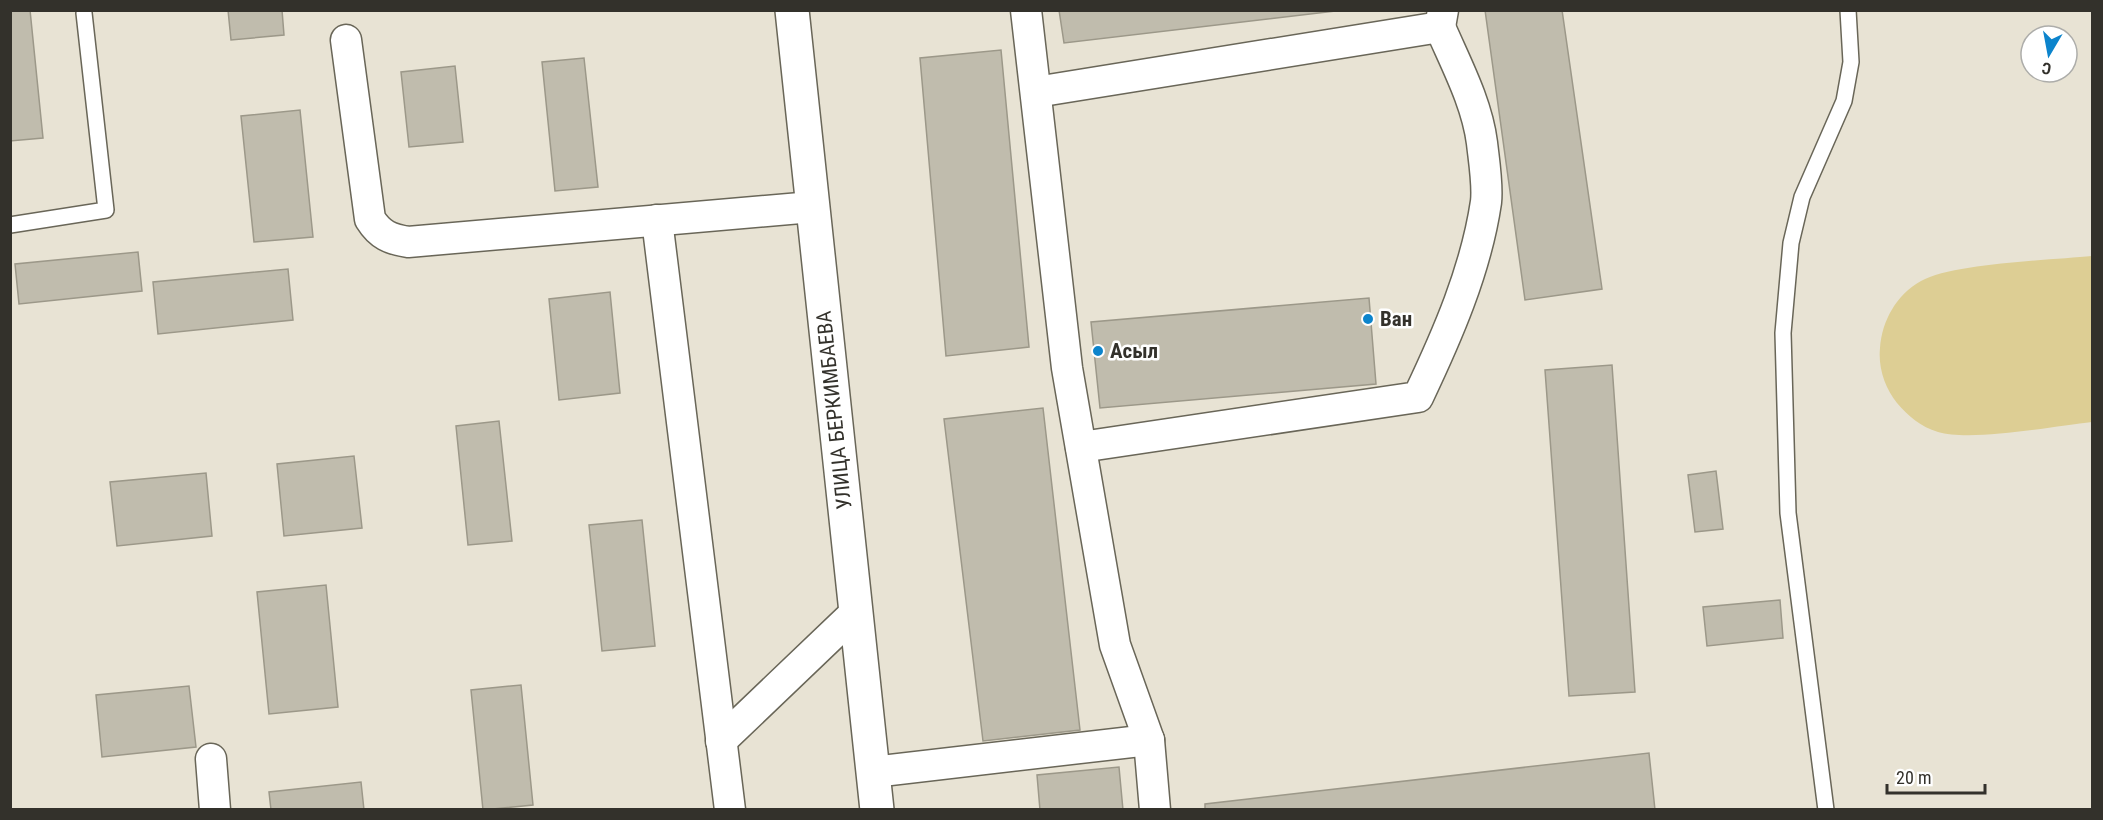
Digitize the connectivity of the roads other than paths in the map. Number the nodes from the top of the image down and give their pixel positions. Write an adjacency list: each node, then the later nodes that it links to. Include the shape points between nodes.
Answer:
1 (792, 10): 8 (street, УЛИЦА БЕРКИМБАЕВА)
2 (1026, 10): 7 (street)
3 (1848, 10): 21 (lane, via 1851,62 1844,102 1802,197 1791,243 1783,333 1788,513)
4 (84, 14): 10 (lane, via 106,210)
5 (1442, 19): 7 (street); 11 (street, via 1482,141 1486,201 1464,289 1418,397)
6 (346, 40): 9 (street, via 370,219 389,238 408,242)
7 (1036, 92): 11 (street, via 1067,368)
8 (812, 207): 9 (street); 12 (street, УЛИЦА БЕРКИМБАЕВА)
9 (657, 220): 14 (street)
10 (10, 225)
11 (1081, 447): 13 (street, via 1115,645)
12 (856, 612): 14 (street); 16 (street, УЛИЦА БЕРКИМБАЕВА)
13 (1149, 740): 16 (street); 20 (street)
14 (721, 741): 18 (street)
15 (211, 759): 17 (street)
16 (873, 772): 19 (street, УЛИЦА БЕРКИМБАЕВА)
17 (215, 810)
18 (730, 810)
19 (877, 810)
20 (1155, 810)
21 (1826, 810)

